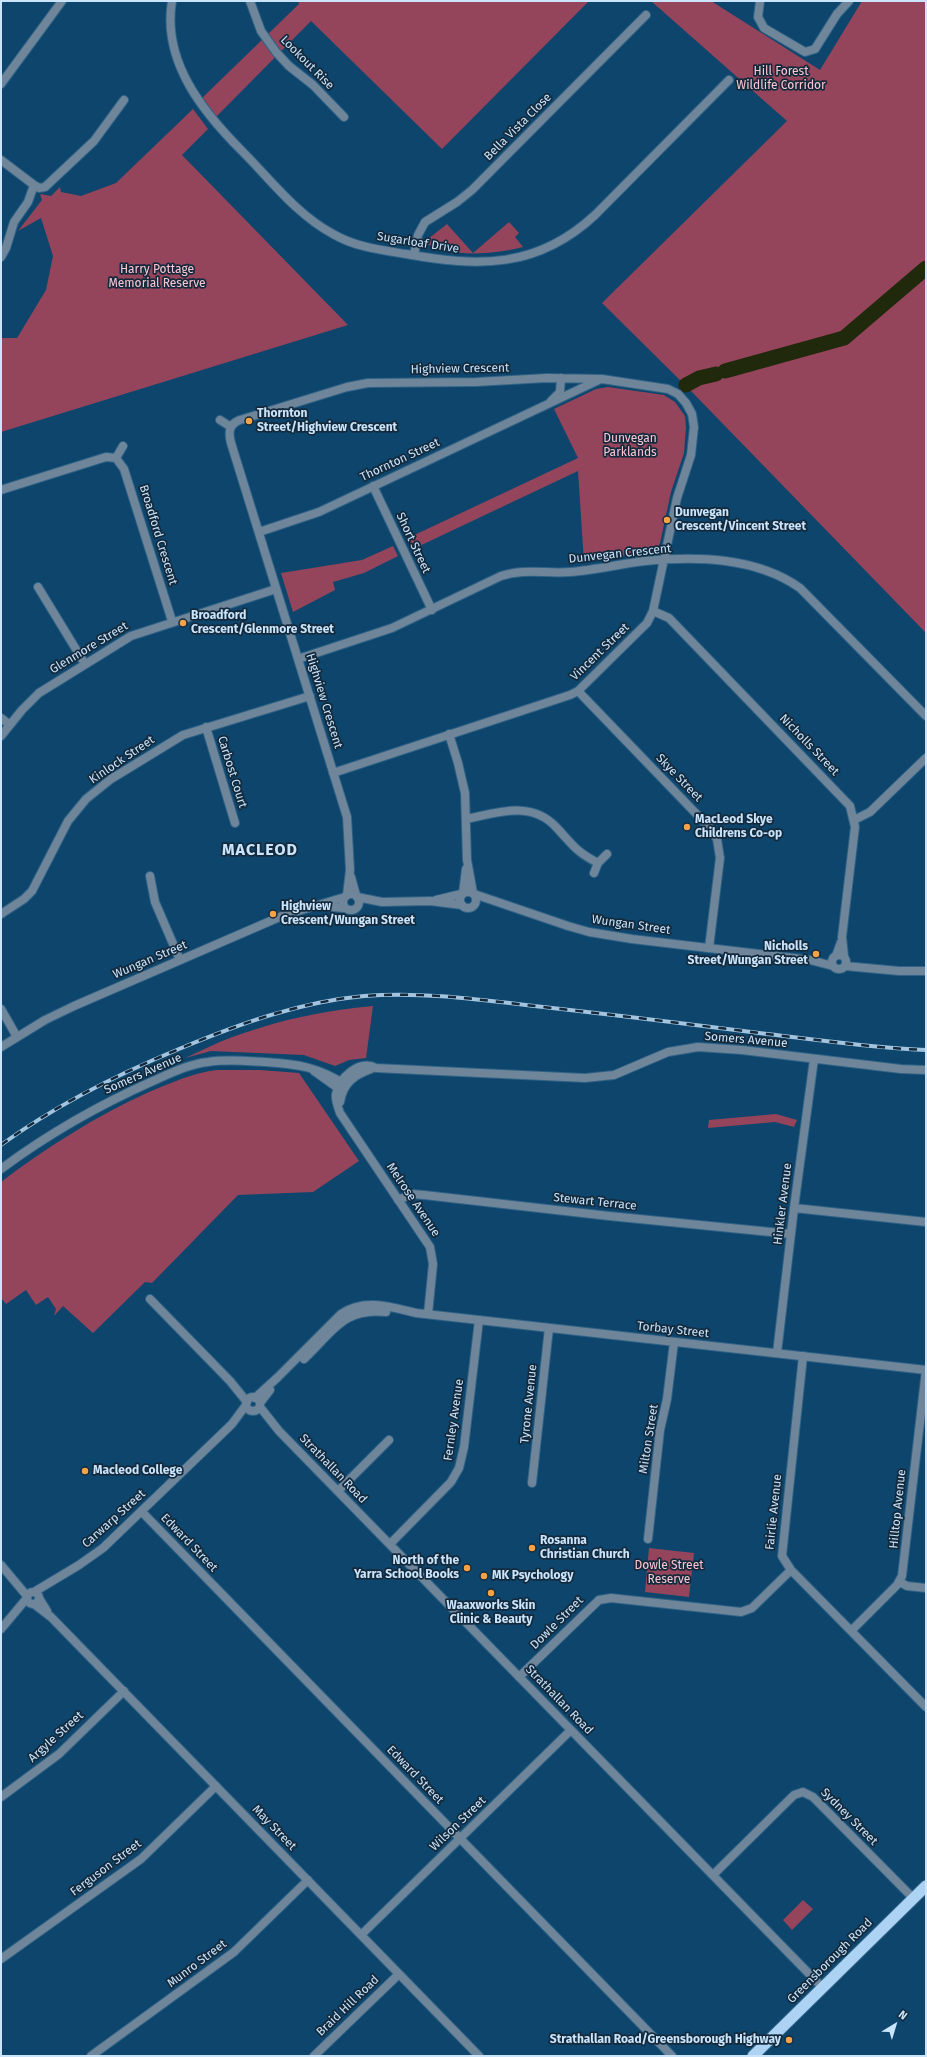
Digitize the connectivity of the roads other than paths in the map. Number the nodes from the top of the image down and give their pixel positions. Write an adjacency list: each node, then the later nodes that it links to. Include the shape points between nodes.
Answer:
1 (62, 1): 8 (street)
2 (172, 1): 13 (street, Sugarloaf Drive, via 171,37 178,62 200,103 226,135 308,218 325,230 355,244)
3 (250, 1): 10 (street, Lookout Rise, via 262,33 276,52)
4 (760, 1): 5 (street, via 758,17 764,28 805,52 815,49 837,14)
5 (849, 1)
6 (646, 15): 13 (street, Bella Vista Close, via 472,190 425,222 418,235)
7 (729, 80): 13 (street, Sugarloaf Drive, via 590,219 555,244 532,254 494,262 463,262)
8 (1, 84)
9 (124, 100): 12 (street, via 87,149 45,187)
10 (344, 117)
11 (1, 160): 12 (street)
12 (34, 185): 14 (street, via 28,202 12,226 9,242)
13 (414, 255)
14 (1, 257)
15 (561, 378): 16 (street, Highview Crescent); 19 (street, Thornton Street, via 559,395); 22 (street, Highview Crescent, via 360,383 240,420)
16 (574, 378): 17 (street, Highview Crescent); 18 (street)
17 (602, 378): 18 (street, Thornton Street); 20 (street, Highview Crescent, via 668,389 678,394)
18 (576, 392): 19 (street, Thornton Street)
19 (549, 403): 25 (street, Thornton Street)
20 (689, 408): 28 (street, Vincent Street, via 694,427 691,455 679,491)
21 (220, 420): 22 (street)
22 (231, 427): 27 (street, Highview Crescent, via 229,437)
23 (123, 446): 24 (street)
24 (116, 458): 26 (street, via 106,457); 33 (street, Broadford Crescent, via 124,469)
25 (373, 486): 27 (street, Thornton Street, via 311,515); 31 (street, Short Street)
26 (1, 490)
27 (259, 532): 30 (street, Highview Crescent)
28 (664, 560): 31 (street, Dunvegan Crescent, via 569,572 518,571 501,576); 32 (street, Vincent Street); 38 (street, Dunvegan Crescent, via 729,561 793,583 807,593)
29 (38, 587): 35 (street)
30 (276, 589): 33 (street, Glenmore Street); 34 (street, Highview Crescent)
31 (432, 610): 34 (street, Dunvegan Crescent, via 380,633)
32 (653, 611): 36 (street, Vincent Street, via 647,623); 47 (street, Nicholls Street, via 669,618 835,789 850,806)
33 (172, 621): 35 (street, Glenmore Street, via 131,636)
34 (298, 659): 37 (street, Highview Crescent)
35 (85, 664): 40 (street, Glenmore Street, via 39,693)
36 (578, 691): 42 (street, Vincent Street, via 564,698); 68 (street, Skye Street, via 709,827 717,839 720,858)
37 (310, 696): 41 (street, Kinlock Street); 45 (street, Highview Crescent)
38 (926, 716)
39 (1, 718): 40 (street)
40 (10, 725): 43 (street, Glenmore Street)
41 (206, 728): 48 (street, Carbost Court); 67 (street, Kinlock Street, via 172,741 111,779 86,799 68,821 32,891)
42 (449, 734): 45 (street, Vincent Street); 46 (street, via 463,781)
43 (1, 736)
44 (926, 758): 47 (street, via 870,812)
45 (333, 772): 52 (street, Highview Crescent, via 348,823)
46 (466, 819): 50 (street); 51 (street, via 511,810 534,812 551,822 575,849)
47 (854, 820): 70 (street, Nicholls Street)
48 (235, 823)
49 (607, 854): 51 (street)
50 (467, 860): 55 (street); 56 (street)
51 (598, 863): 53 (street)
52 (350, 870): 57 (street, Highview Crescent); 58 (street, Highview Crescent)
53 (594, 873)
54 (150, 876): 69 (street, via 155,902)
55 (462, 894): 56 (street, via 468,891); 59 (street); 62 (street, via 459,899)
56 (473, 894): 61 (street, Wungan Street); 64 (street, via 476,902)
57 (346, 896): 58 (street); 63 (street, Wungan Street); 65 (street, via 342,901)
58 (357, 896): 60 (street); 66 (street)
59 (430, 901): 60 (street); 62 (street)
60 (382, 902): 66 (street)
61 (501, 903): 64 (street, Wungan Street); 68 (street, Wungan Street, via 589,932)
62 (462, 905): 64 (street, via 466,908)
63 (313, 906): 65 (street, Wungan Street); 69 (street, Wungan Street, via 282,916)
64 (473, 906)
65 (344, 908): 66 (street, via 349,911)
66 (357, 908)
67 (1, 914)
68 (708, 948): 70 (street, Wungan Street, via 810,960)
69 (180, 960): 73 (street, Wungan Street, via 56,1014)
70 (840, 960): 71 (street, Wungan Street, via 869,968)
71 (926, 971)
72 (1, 1009): 73 (street)
73 (18, 1037): 74 (street, Wungan Street)
74 (1, 1047)
75 (814, 1058): 76 (street, Somers Avenue); 77 (street, Somers Avenue, via 698,1047 668,1052 614,1075 585,1078 376,1068 359,1074); 80 (street, Hinkler Avenue)
76 (926, 1070)
77 (342, 1087): 78 (street, Somers Avenue, via 312,1069 292,1064 227,1060 207,1062 183,1068 84,1115 52,1133); 79 (street, Melrose Avenue, via 339,1110 344,1122)
78 (1, 1170)
79 (398, 1200): 82 (street, Stewart Terrace, via 412,1194 424,1195); 85 (street, Melrose Avenue, via 428,1243 432,1253)
80 (794, 1208): 81 (street); 82 (street, Hinkler Avenue)
81 (926, 1222)
82 (791, 1234): 89 (street, Hinkler Avenue)
83 (150, 1299): 92 (street, Strathallan Road)
84 (360, 1309): 85 (street, Torbay Street); 92 (street, Carwarp Street, via 341,1322)
85 (428, 1314): 86 (street, Torbay Street)
86 (479, 1320): 87 (street, Torbay Street); 98 (street, Fernley Avenue, via 464,1447 459,1468 445,1488)
87 (549, 1328): 88 (street, Torbay Street); 94 (street, Tyrone Avenue)
88 (674, 1342): 89 (street, Torbay Street); 97 (street, Milton Street, via 667,1399 660,1430)
89 (777, 1353): 90 (street, Torbay Street)
90 (803, 1356): 91 (street, Torbay Street); 100 (street, Fairlie Avenue, via 781,1547 783,1560)
91 (926, 1370): 101 (street, Hilltop Avenue)
92 (253, 1404): 95 (street, Strathallan Road); 96 (street, Carwarp Street)
93 (389, 1440): 95 (street)
94 (532, 1483)
95 (338, 1491): 98 (street, Strathallan Road)
96 (142, 1512): 103 (street, Carwarp Street, via 103,1548); 112 (street, Edward Street)
97 (648, 1539)
98 (390, 1544): 106 (street, Strathallan Road)
99 (1, 1565): 103 (street, May Street)
100 (791, 1570): 105 (street, Fairlie Avenue); 106 (street, Dowle Street, via 752,1608 741,1612 611,1598 599,1600)
101 (900, 1582): 102 (street, via 907,1586); 105 (street)
102 (926, 1588)
103 (33, 1597): 104 (street, Carwarp Street); 107 (street, May Street)
104 (1, 1629)
105 (851, 1631): 108 (street, Fairlie Avenue)
106 (519, 1677): 109 (street, Strathallan Road)
107 (124, 1691): 110 (street, May Street); 111 (street, Argyle Street, via 59,1754)
108 (926, 1707)
109 (571, 1730): 112 (street, Wilson Street); 113 (street, Strathallan Road)
110 (216, 1786): 114 (street, May Street); 118 (street, Ferguson Street, via 141,1859)
111 (1, 1797)
112 (460, 1838): 117 (street, Wilson Street); 124 (street, Edward Street)
113 (713, 1875): 116 (street, Sydney Street, via 794,1795 803,1792 813,1797); 120 (street, Strathallan Road)
114 (308, 1880): 117 (street, May Street); 121 (street, Munro Street, via 234,1952)
115 (926, 1886): 116 (highway, Greensborough Road)
116 (913, 1898): 120 (highway, Greensborough Road)
117 (361, 1934): 119 (street, May Street)
118 (1, 1959)
119 (399, 1974): 122 (street, Braid Hill Road); 123 (street, May Street)
120 (822, 1987): 125 (highway, Greensborough Road)
121 (91, 2056)
122 (314, 2056)
123 (479, 2056)
124 (672, 2056)
125 (753, 2056)

